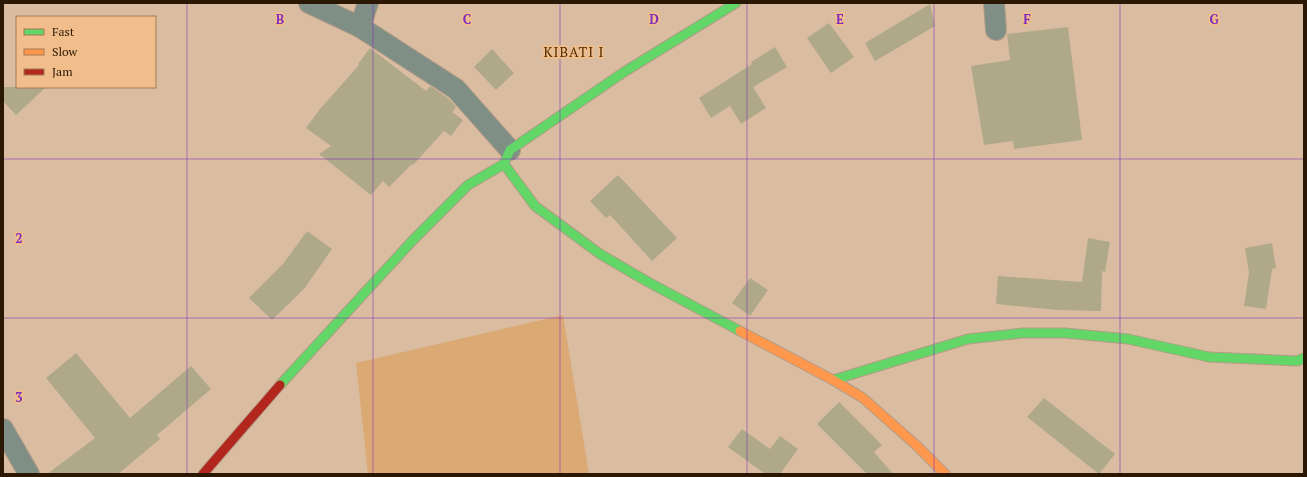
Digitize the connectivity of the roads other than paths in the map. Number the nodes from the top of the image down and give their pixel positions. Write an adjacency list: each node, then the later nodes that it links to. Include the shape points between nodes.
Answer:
1 (309, 3): 5 (street)
2 (368, 3): 5 (street)
3 (736, 3): 7 (street, via 624,72)
4 (994, 3): 6 (street)
5 (360, 27): 7 (street, via 456,89)
6 (996, 30)
7 (507, 157): 9 (street, via 535,206 600,254); 12 (street, via 468,185 413,240)
8 (1304, 358): 9 (street, via 1297,361 1209,357 1128,339 1065,333 1022,333 968,339)
9 (833, 380): 13 (street, via 863,398)
10 (3, 429): 11 (street)
11 (29, 474)
12 (203, 474)
13 (946, 474)

